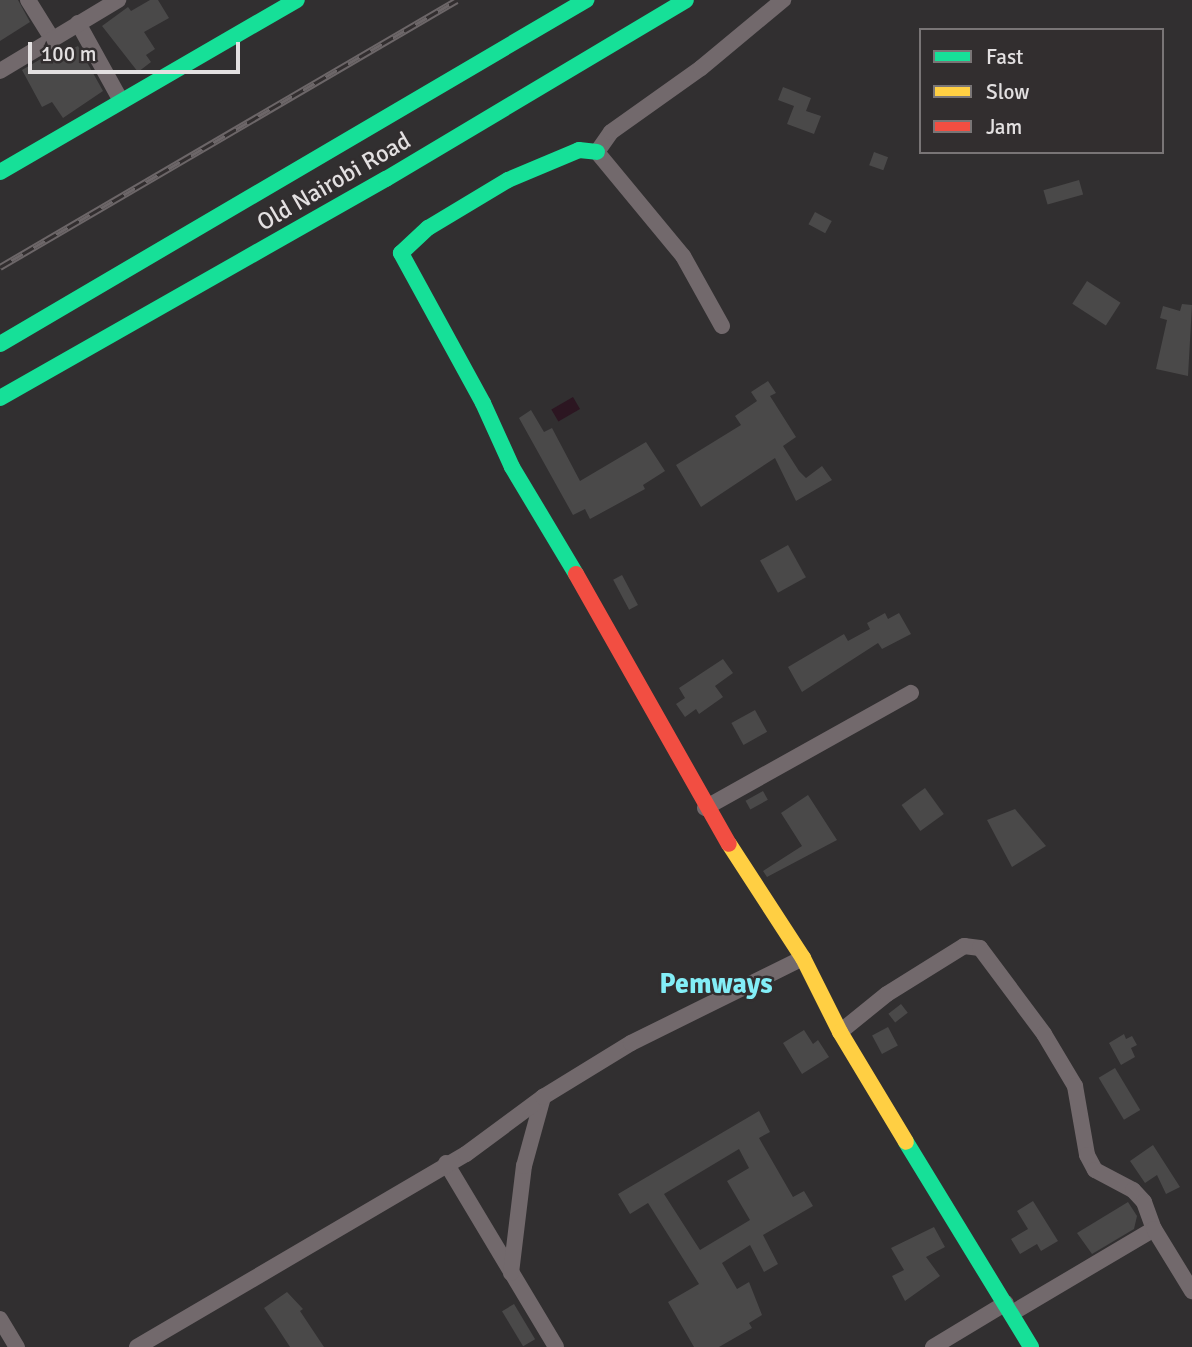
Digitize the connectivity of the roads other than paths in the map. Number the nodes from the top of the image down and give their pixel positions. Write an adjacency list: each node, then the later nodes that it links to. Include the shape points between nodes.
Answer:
1 (28, 0): 8 (street)
2 (118, 0): 7 (street)
3 (297, 0): 10 (main road)
4 (586, 0): 14 (main road, Old Nairobi Road)
5 (686, 0): 15 (main road, Old Nairobi Road, via 386,180)
6 (783, 0): 11 (street, via 701,68 611,132)
7 (78, 23): 8 (street); 10 (street)
8 (51, 37): 9 (street)
9 (0, 71)
10 (121, 101): 12 (main road)
11 (597, 152): 13 (street, via 683,256); 17 (main road, via 579,150 508,180 428,228 401,253 483,403 512,467 642,687)
12 (0, 172)
13 (722, 326)
14 (0, 344)
15 (0, 398)
16 (911, 693): 17 (street)
17 (705, 808): 18 (main road)
18 (803, 958): 19 (main road); 20 (street, via 631,1043)
19 (840, 1032): 22 (street, via 887,994 964,946 980,948 1044,1034 1075,1086 1087,1155 1095,1170 1144,1202); 25 (main road)
20 (543, 1097): 21 (street, via 466,1154); 23 (street, via 524,1166)
21 (446, 1163): 23 (street); 28 (street)
22 (1154, 1228): 24 (street); 25 (street)
23 (511, 1273): 29 (street)
24 (1192, 1291)
25 (1009, 1308): 30 (street); 31 (main road)
26 (0, 1319): 27 (street)
27 (17, 1347)
28 (137, 1347)
29 (556, 1347)
30 (933, 1347)
31 (1031, 1347)

